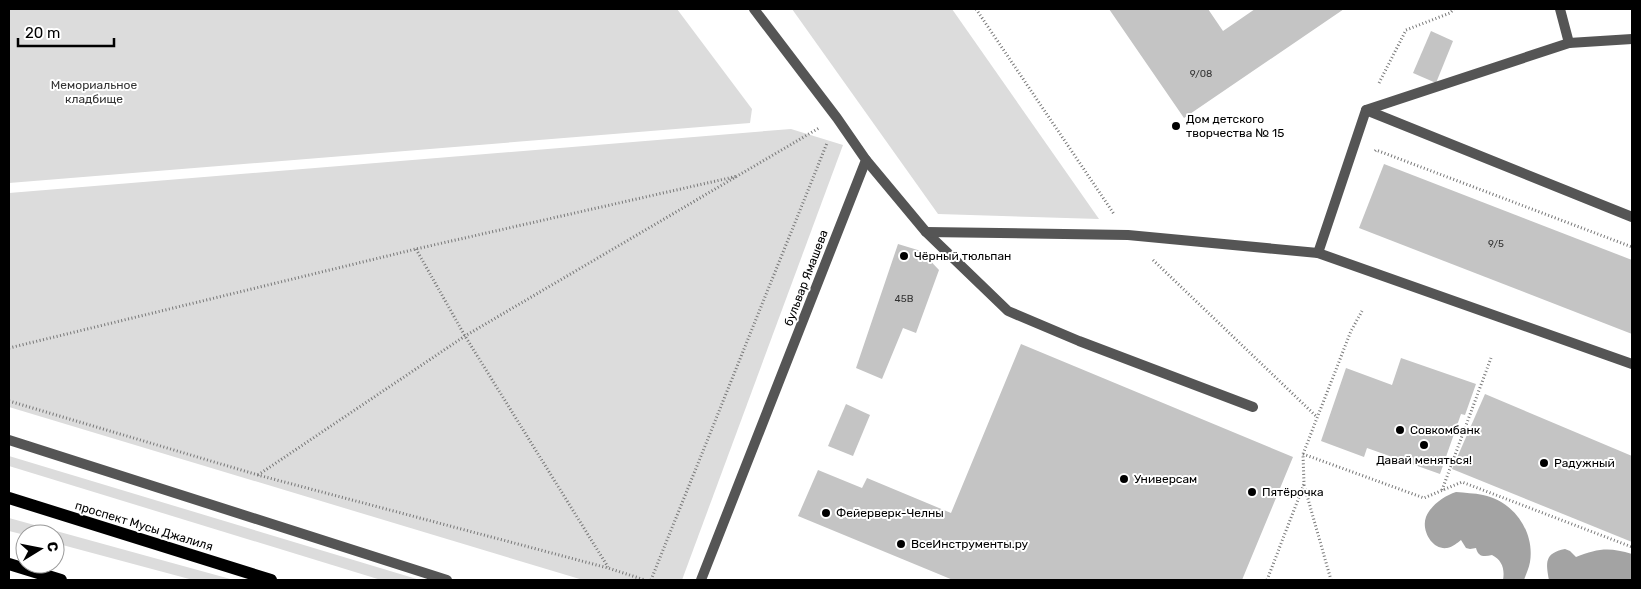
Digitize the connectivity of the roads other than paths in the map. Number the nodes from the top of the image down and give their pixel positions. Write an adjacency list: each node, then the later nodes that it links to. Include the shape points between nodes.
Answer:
1 (754, 9): 6 (street)
2 (1560, 9): 4 (street)
3 (1632, 39): 4 (street)
4 (1570, 43): 5 (street)
5 (1366, 110): 7 (street); 9 (street)
6 (866, 160): 8 (street); 18 (street, бульвар Ямашева)
7 (1632, 217)
8 (926, 232): 9 (street, via 1128,235); 11 (street, via 1008,311)
9 (1318, 254): 10 (street)
10 (1632, 364)
11 (1253, 407)
12 (9, 440): 17 (street)
13 (9, 498): 16 (main road, проспект Мусы Джалиля)
14 (9, 564): 15 (main road)
15 (61, 580)
16 (271, 580)
17 (447, 580)
18 (701, 580)

